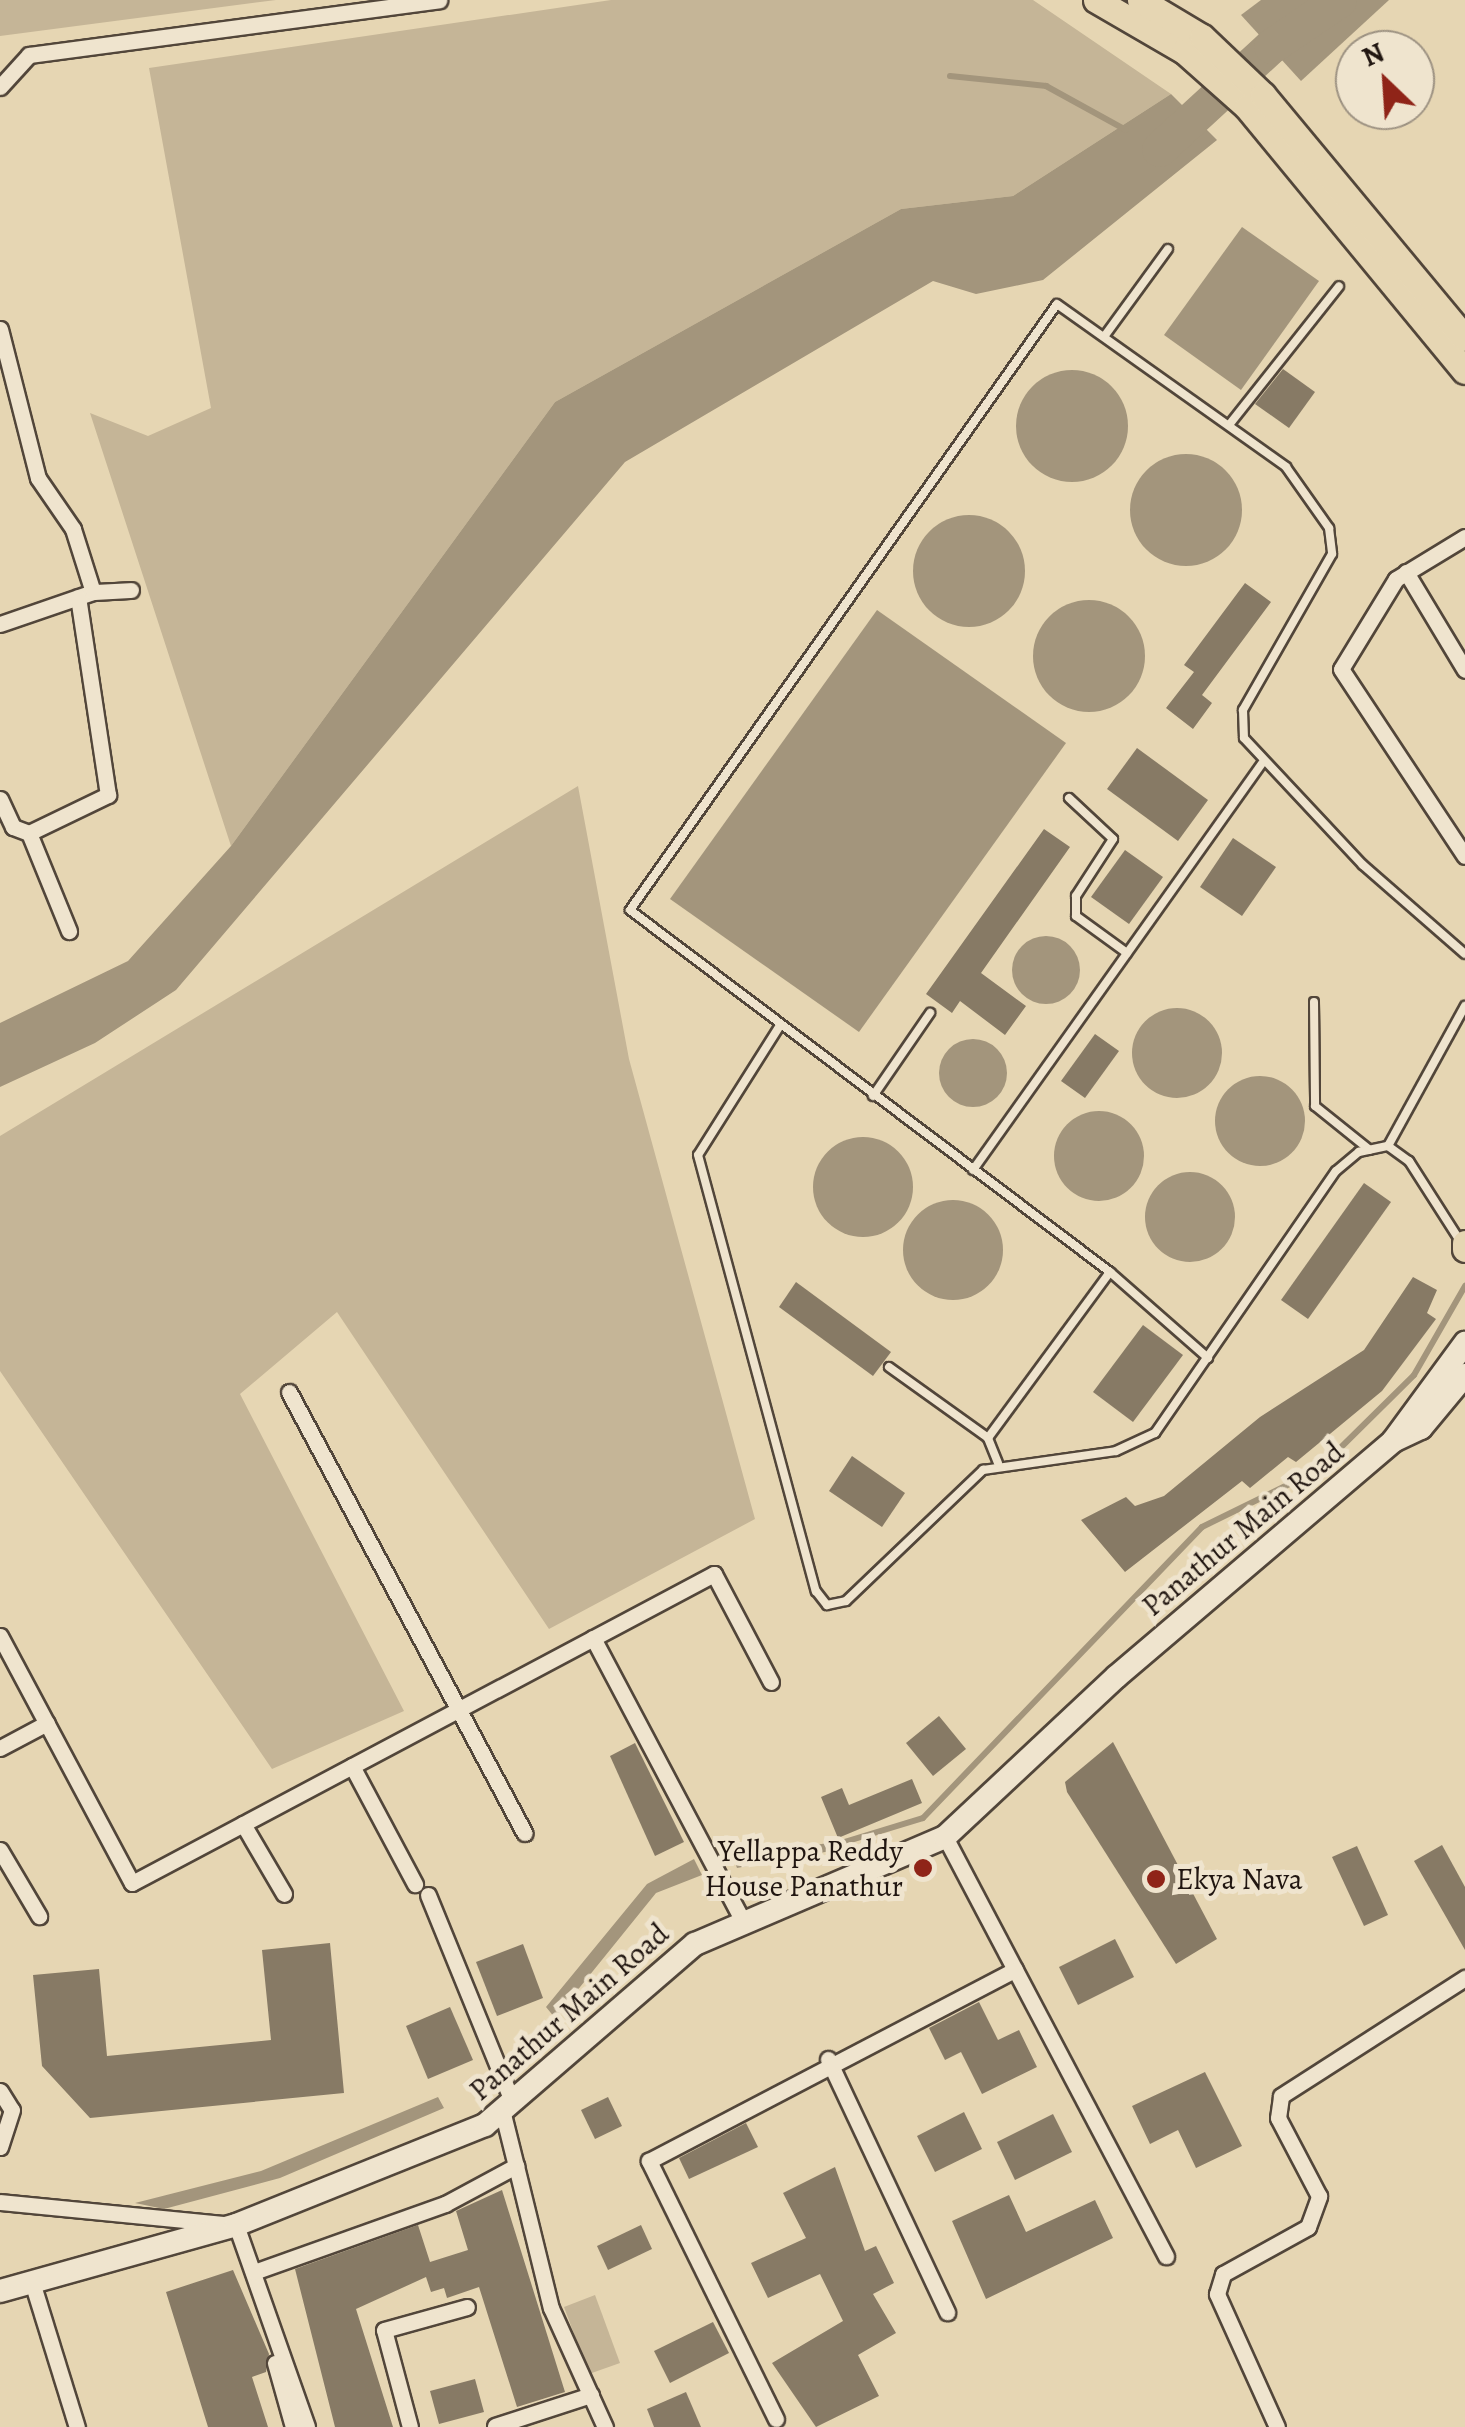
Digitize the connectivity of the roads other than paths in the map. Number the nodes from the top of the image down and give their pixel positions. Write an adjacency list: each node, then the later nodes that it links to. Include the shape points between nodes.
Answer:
1 (439, 0): 5 (street, via 29,55)
2 (1096, 0): 4 (main road)
3 (1140, 0): 4 (main road)
4 (1192, 44): 6 (main road)
5 (0, 87)
6 (1255, 101): 11 (main road); 12 (main road)
7 (1168, 249): 10 (lane)
8 (1339, 286): 13 (lane)
9 (0, 329): 17 (street, via 38,478 73,529)
10 (1106, 334): 13 (lane); 31 (lane, via 1065,304 1049,309 630,901 634,918)
11 (1465, 338)
12 (1465, 372)
13 (1229, 425): 20 (lane, via 1295,475 1332,543 1243,710 1244,738)
14 (1465, 538): 15 (street)
15 (1406, 572): 19 (street); 24 (street, via 1341,669)
16 (130, 590): 17 (street)
17 (86, 594): 18 (street); 23 (street, via 108,795)
18 (0, 624)
19 (1465, 670)
20 (1262, 763): 26 (lane); 27 (lane)
21 (1070, 798): 26 (lane, via 1114,839 1076,896 1076,916)
22 (0, 799): 23 (street, via 13,826)
23 (30, 832): 25 (street)
24 (1465, 856)
25 (70, 931)
26 (1127, 953): 35 (lane)
27 (1465, 954)
28 (1314, 1002): 34 (lane, via 1316,1106)
29 (1465, 1006): 33 (lane)
30 (930, 1012): 32 (lane)
31 (779, 1027): 32 (lane); 45 (lane, via 698,1155 818,1597 846,1601)
32 (873, 1096): 35 (lane)
33 (1388, 1146): 34 (lane); 36 (lane, via 1409,1161)
34 (1370, 1150): 39 (lane, via 1336,1171)
35 (972, 1170): 37 (lane)
36 (1465, 1247)
37 (1110, 1272): 39 (lane); 43 (lane)
38 (1465, 1343): 44 (street, Panathur Main Road)
39 (1208, 1358): 45 (lane, via 1138,1444)
40 (889, 1367): 43 (lane)
41 (1465, 1375): 44 (street, Panathur Main Road, via 1421,1428)
42 (289, 1392): 49 (street)
43 (988, 1438): 45 (lane)
44 (1393, 1441): 55 (street, Panathur Main Road)
45 (998, 1463)
46 (0, 1636): 50 (street)
47 (592, 1638): 48 (street, via 714,1574); 49 (street); 59 (street)
48 (771, 1682)
49 (458, 1710): 52 (street); 54 (street)
50 (47, 1723): 51 (street); 53 (street, via 132,1883)
51 (0, 1748)
52 (352, 1766): 53 (street); 64 (street, via 422,1890)
53 (243, 1824): 57 (street)
54 (524, 1833)
55 (945, 1837): 59 (street, Panathur Main Road); 60 (street)
56 (0, 1850): 58 (street)
57 (284, 1894)
58 (39, 1916)
59 (742, 1919): 64 (street, Panathur Main Road, via 695,1944)
60 (1015, 1970): 62 (street); 69 (street)
61 (1465, 1978): 83 (street, via 1281,2096 1278,2118 1319,2196 1308,2227 1223,2274 1217,2294)
62 (828, 2060): 74 (street); 76 (street, via 649,2161)
63 (0, 2090): 65 (street, via 12,2110)
64 (507, 2106): 66 (street); 68 (street, Panathur Main Road, via 446,2145)
65 (0, 2147)
66 (516, 2166): 70 (street, via 444,2204); 75 (street, via 552,2308)
67 (0, 2202): 68 (street)
68 (231, 2226): 70 (street); 71 (street, Panathur Main Road); 79 (street)
69 (1166, 2256)
70 (254, 2272): 80 (street)
71 (32, 2282): 72 (street, Panathur Main Road); 78 (street)
72 (0, 2291)
73 (466, 2307): 81 (street, via 384,2330)
74 (947, 2312)
75 (591, 2394): 77 (street); 82 (street)
76 (776, 2420)
77 (495, 2426)
78 (77, 2427)
79 (292, 2427)
80 (307, 2427)
81 (410, 2427)
82 (604, 2427)
83 (1276, 2427)

